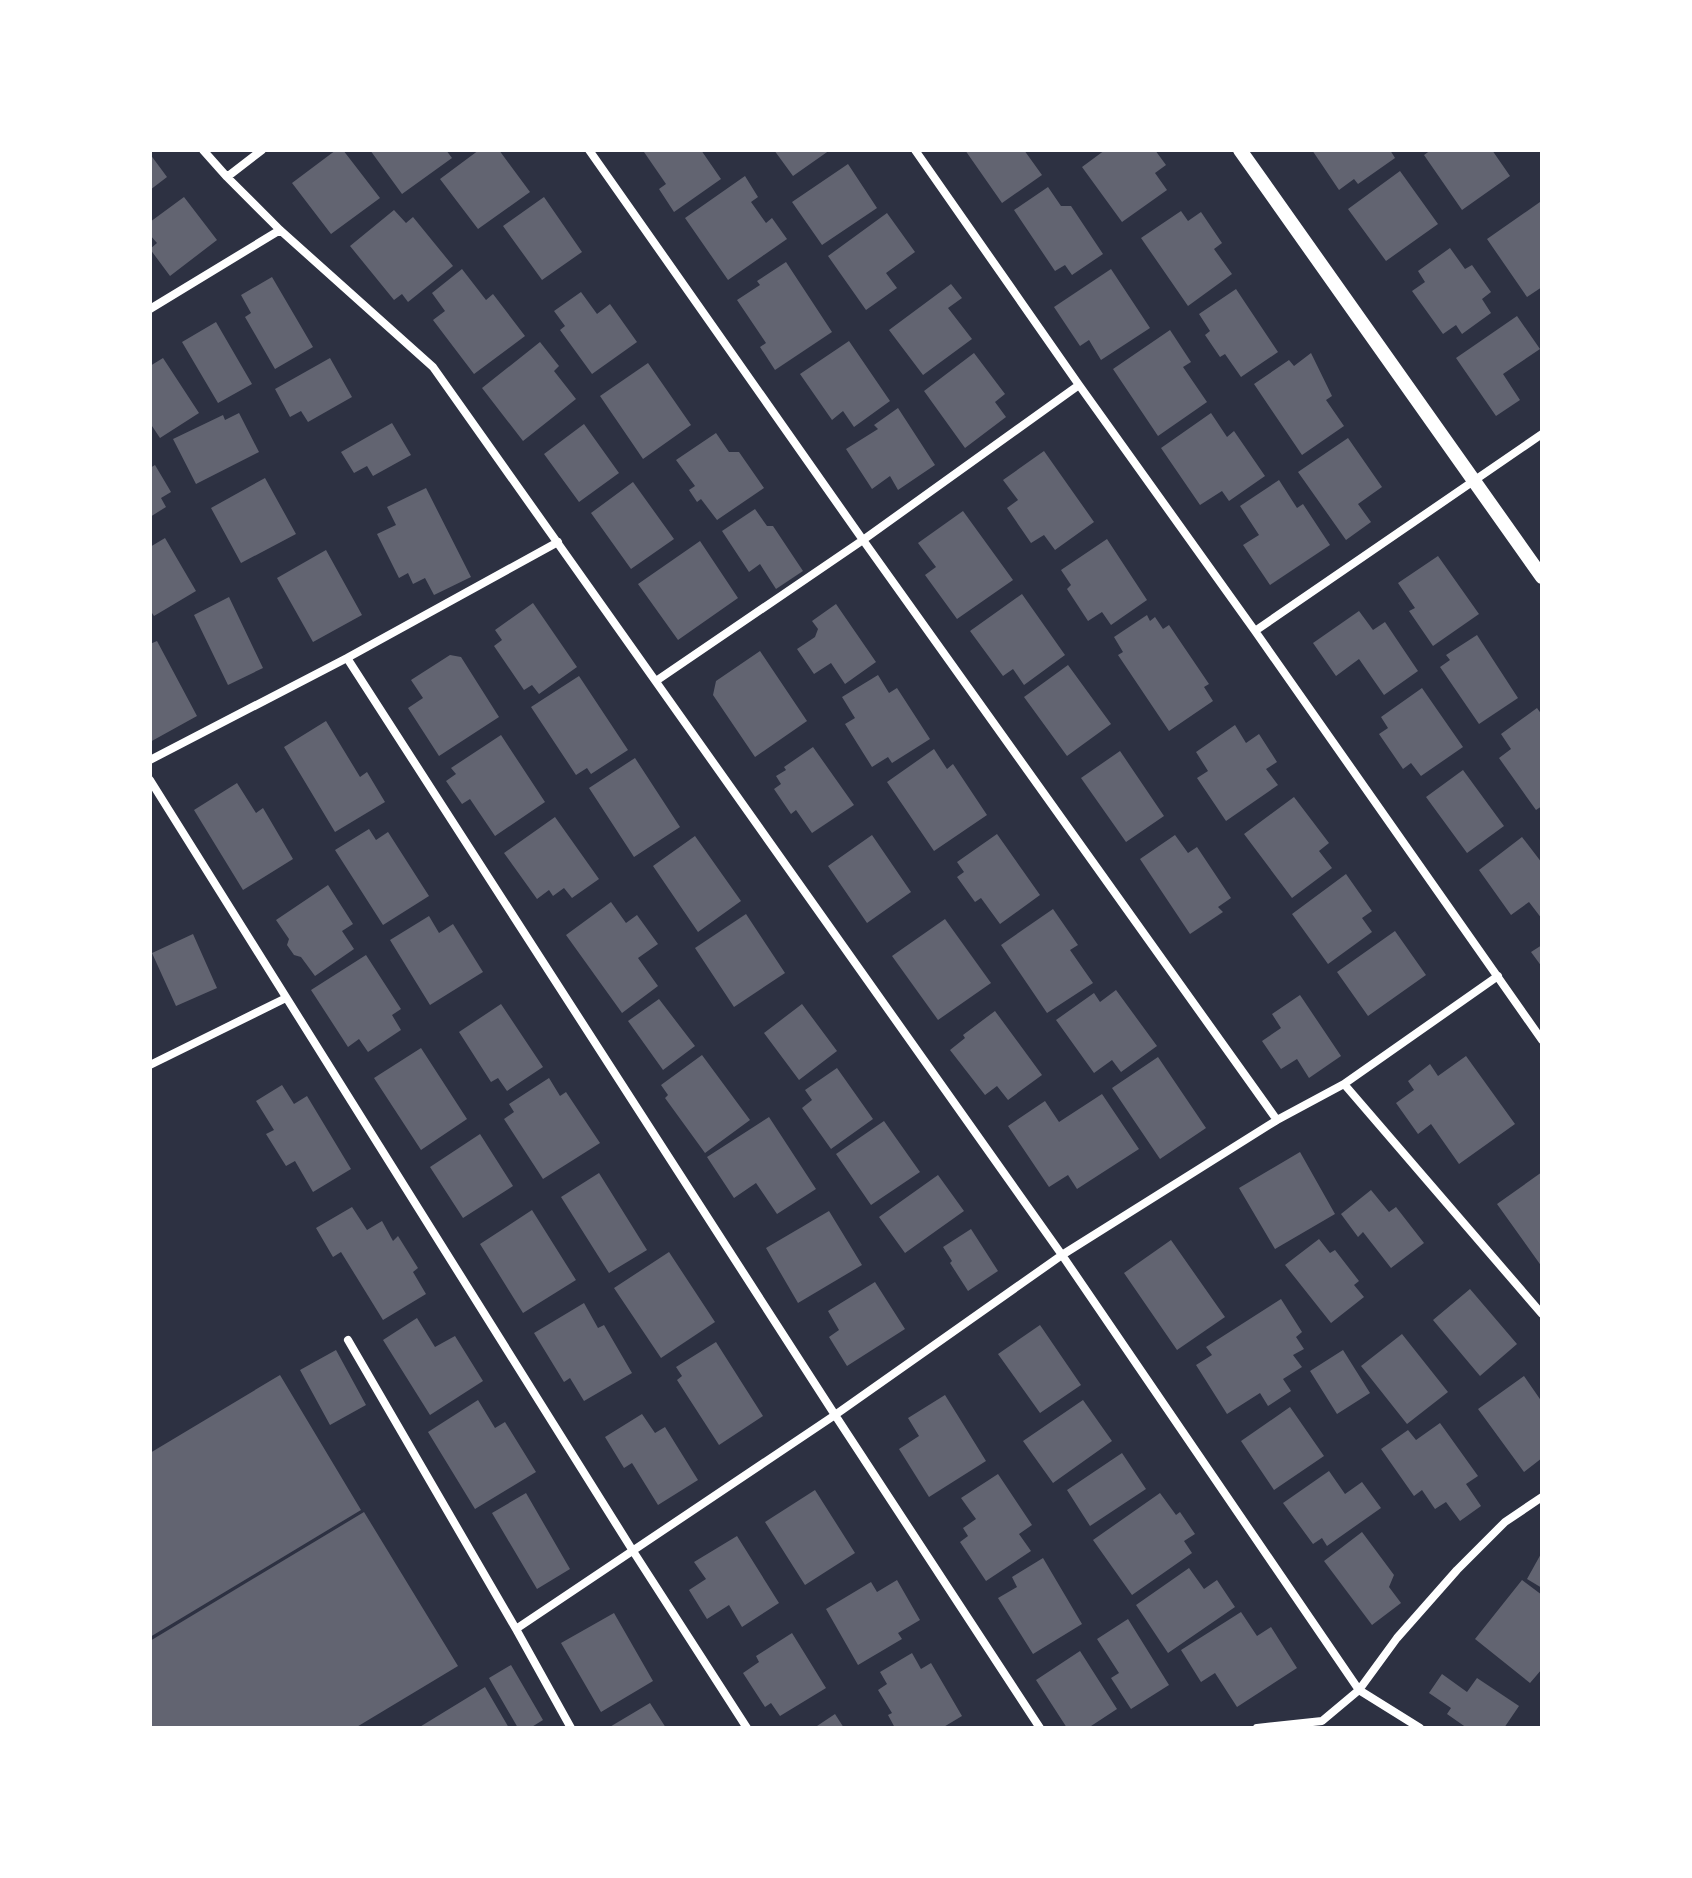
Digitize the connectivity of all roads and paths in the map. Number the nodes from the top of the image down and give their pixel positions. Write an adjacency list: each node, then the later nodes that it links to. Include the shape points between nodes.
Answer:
1 (203, 150): 6 (street)
2 (262, 150): 6 (street)
3 (589, 150): 12 (street)
4 (915, 150): 9 (street)
5 (1240, 150): 11 (street)
6 (227, 177): 7 (street)
7 (280, 230): 8 (street); 13 (street, via 433,367)
8 (150, 309)
9 (1079, 385): 12 (street); 15 (street)
10 (1542, 434): 11 (street)
11 (1473, 480): 14 (street); 15 (street)
12 (863, 540): 17 (street); 25 (street)
13 (558, 542): 16 (street); 17 (street)
14 (1542, 577)
15 (1255, 631): 20 (street)
16 (347, 658): 18 (street); 29 (street)
17 (656, 681): 26 (street)
18 (150, 760)
19 (150, 780): 21 (street)
20 (1498, 976): 22 (street); 24 (street)
21 (286, 998): 23 (street); 31 (street)
22 (1542, 1040)
23 (150, 1065)
24 (1344, 1084): 25 (street); 27 (street)
25 (1277, 1120): 26 (street)
26 (1062, 1255): 29 (street); 33 (street)
27 (1542, 1314)
28 (348, 1340): 32 (street)
29 (835, 1415): 31 (street); 36 (street)
30 (1542, 1497): 33 (street, via 1505,1522 1457,1570)
31 (633, 1551): 32 (street); 35 (street)
32 (516, 1629): 34 (street)
33 (1359, 1690): 37 (street, via 1322,1721); 38 (street)
34 (571, 1728)
35 (747, 1728)
36 (1040, 1728)
37 (1257, 1728)
38 (1420, 1728)

